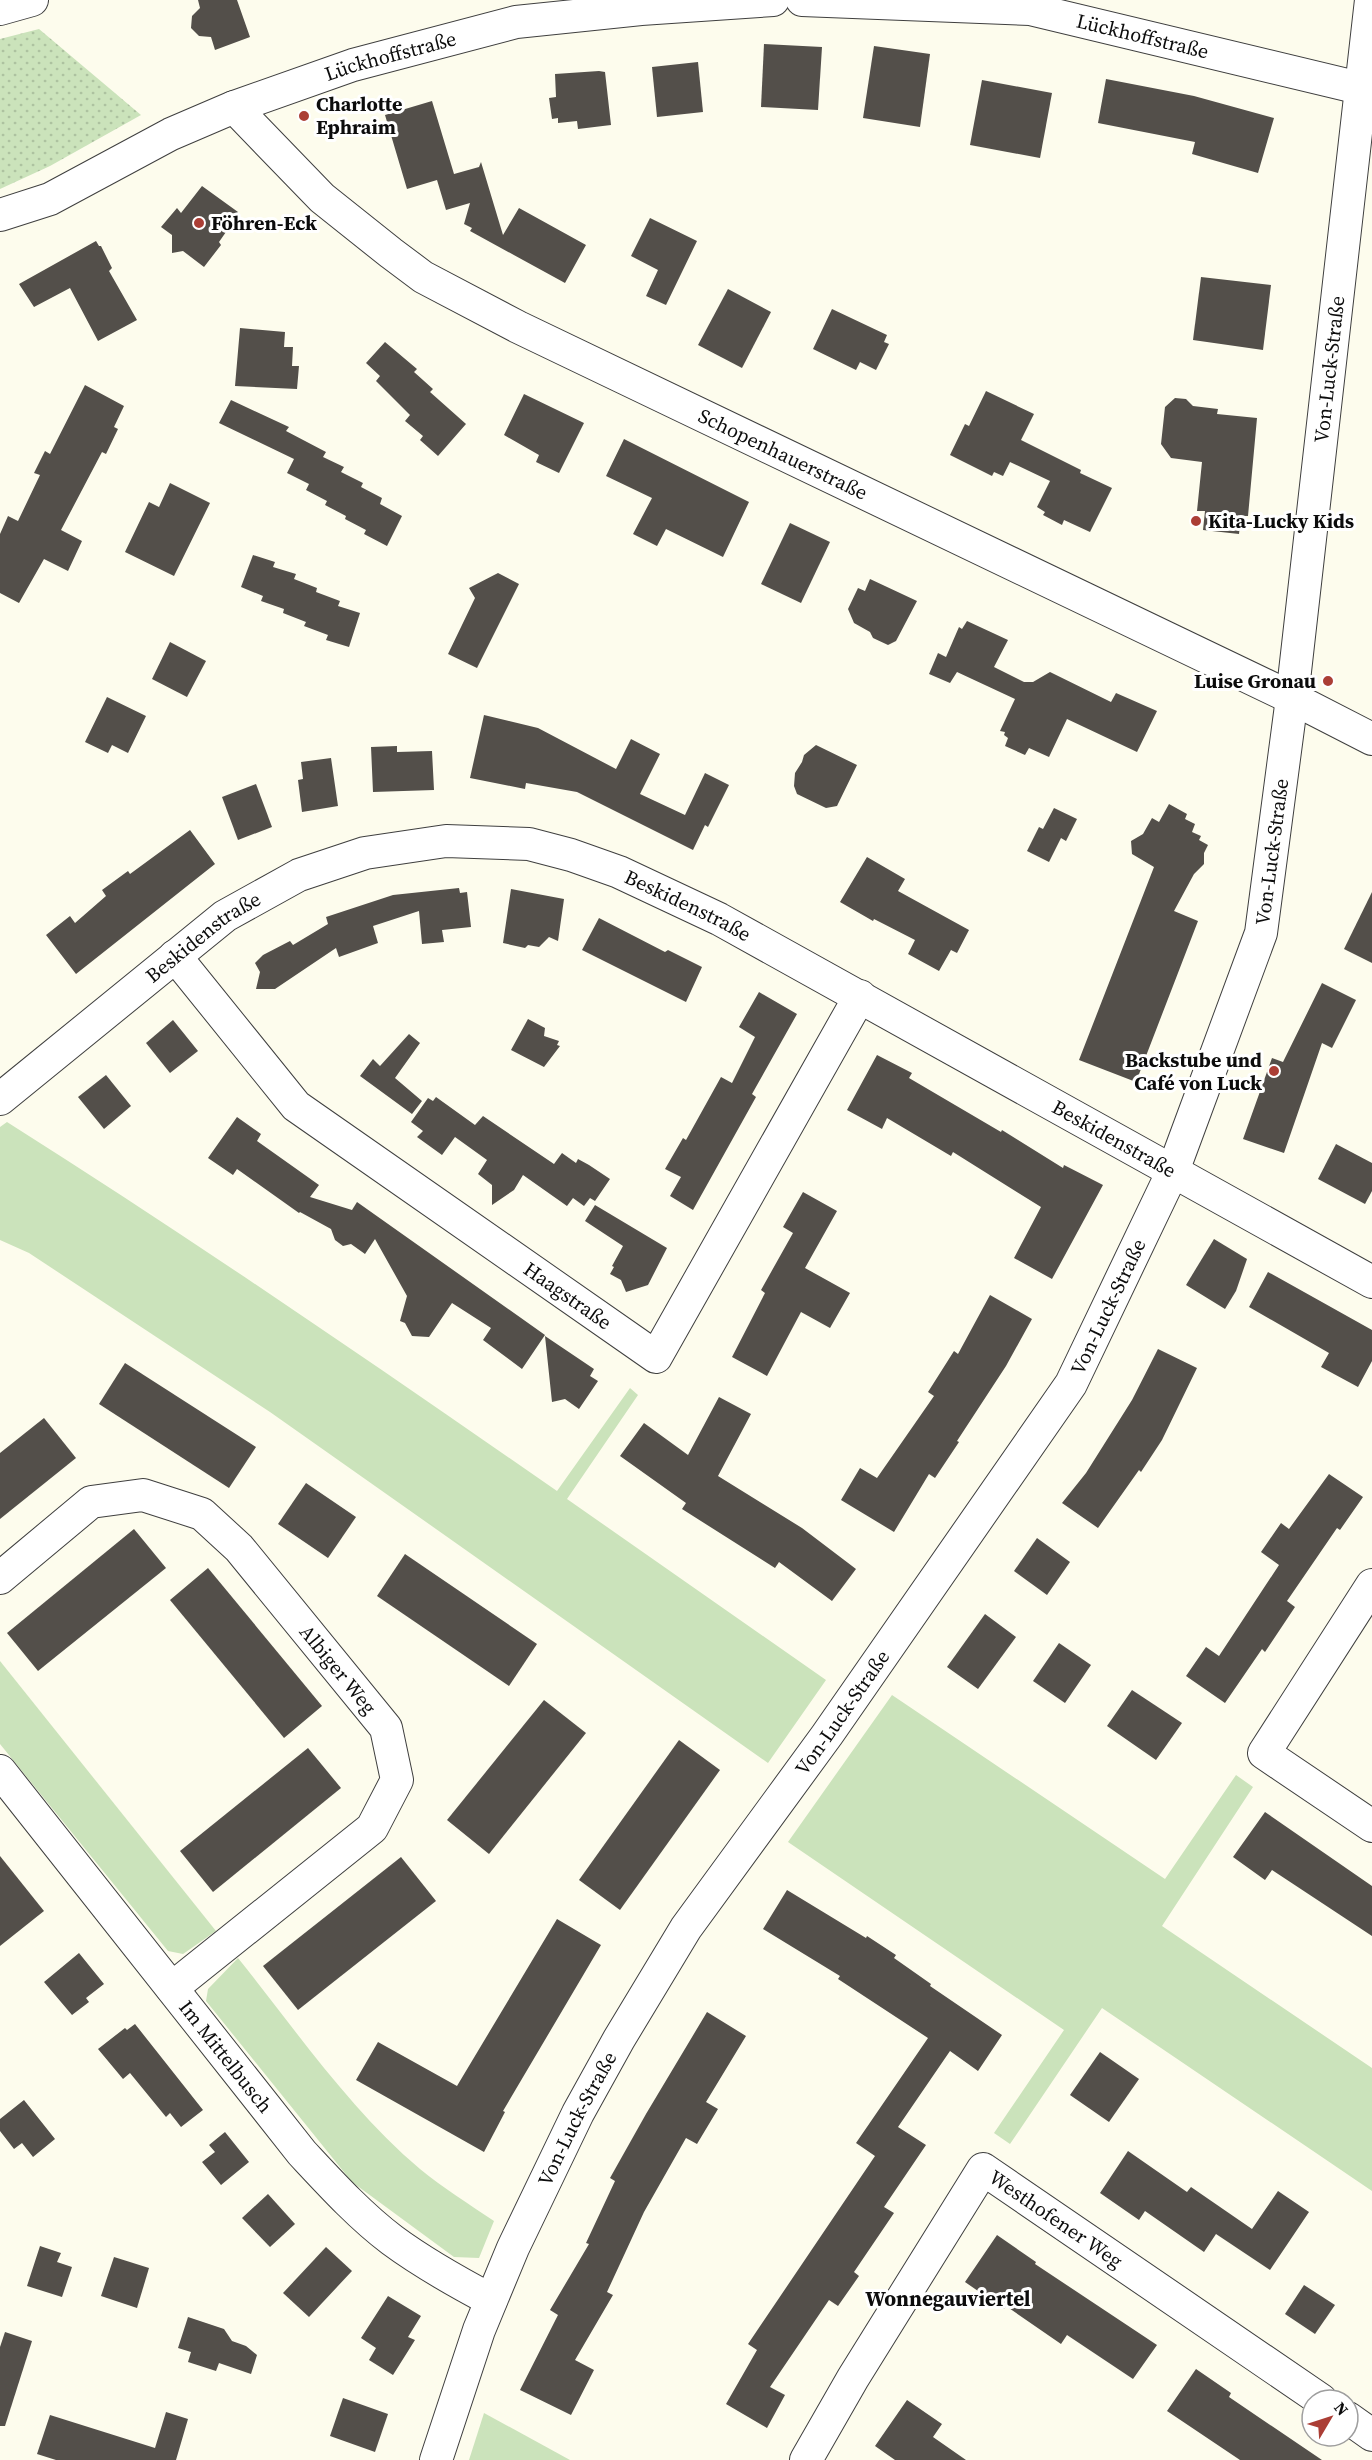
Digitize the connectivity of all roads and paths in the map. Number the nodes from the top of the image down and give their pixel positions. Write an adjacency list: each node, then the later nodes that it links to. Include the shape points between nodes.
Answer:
1 (32, 0): 5 (street)
2 (773, 0): 7 (street, Lückhoffstraße, via 516,22 353,64)
3 (802, 0): 6 (street, Lückhoffstraße, via 1030,9)
4 (1371, 0): 6 (street, Von-Luck-Straße)
5 (0, 9)
6 (1366, 90): 9 (street, Von-Luck-Straße)
7 (234, 107): 8 (street, Lückhoffstraße, via 171,134 50,199); 9 (street, Schopenhauerstraße, via 322,198 423,277 529,333)
8 (0, 215)
9 (1292, 698): 10 (street, Schopenhauerstraße); 14 (street, Von-Luck-Straße, via 1261,933)
10 (1372, 739)
11 (175, 956): 12 (street, Beskidenstraße, via 225,916 299,875 365,853 446,841 529,844 571,855 655,888); 12 (street, Haagstraße, via 296,1106 656,1357); 13 (street, Beskidenstraße)
12 (860, 996): 14 (street, Beskidenstraße)
13 (0, 1099)
14 (1173, 1171): 15 (street, Beskidenstraße); 21 (street, Von-Luck-Straße, via 1071,1384 832,1727 686,1928 624,2030 578,2113)
15 (1372, 1282)
16 (0, 1578): 20 (street, Albiger Weg, via 91,1502 143,1495 202,1514 239,1548 386,1728 397,1780 372,1828)
17 (1372, 1585): 19 (street, via 1264,1754)
18 (0, 1771): 20 (street, Im Mittelbusch)
19 (1372, 1826)
20 (172, 1988): 21 (street, Im Mittelbusch, via 302,2153 357,2210 431,2266)
21 (491, 2300): 24 (street, Von-Luck-Straße)
22 (1303, 2388): 23 (street, Westhofener Weg, via 983,2169 853,2378)
23 (808, 2459)
24 (435, 2460)

